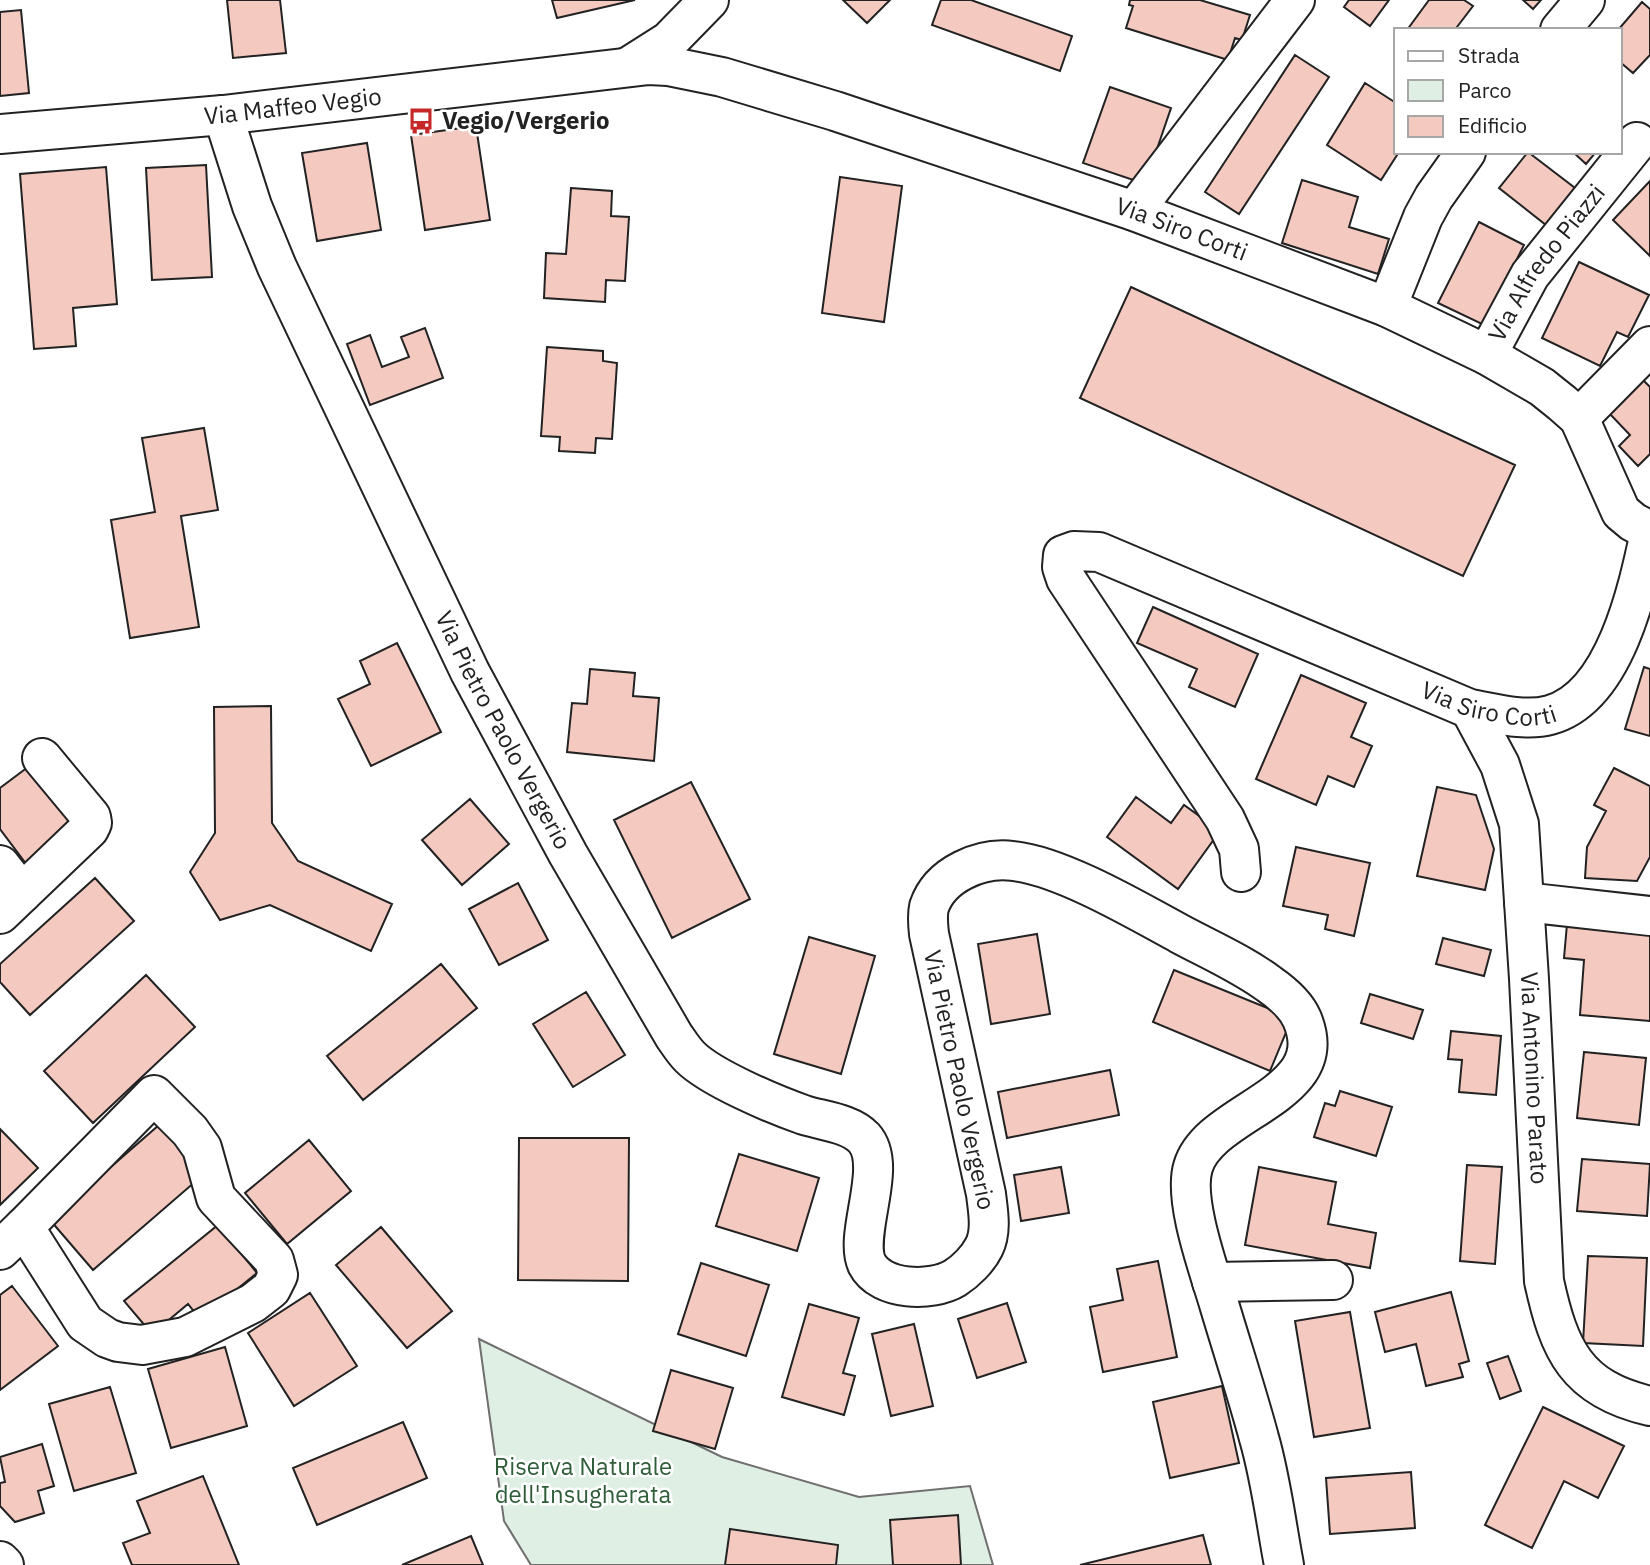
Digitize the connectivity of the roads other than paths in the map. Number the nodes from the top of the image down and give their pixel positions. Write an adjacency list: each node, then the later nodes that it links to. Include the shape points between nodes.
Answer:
1 (709, 0): 5 (street, via 661,48)
2 (1296, 0): 10 (street)
3 (1585, 0): 4 (street)
4 (1562, 28)
5 (627, 68): 6 (street, Via Maffeo Vegio); 10 (street, Via Siro Corti, via 668,66 769,90)
6 (223, 116): 7 (street, Via Maffeo Vegio); 24 (street, Via Pietro Paolo Vergerio, via 252,206 278,267 477,684 568,854 691,1058 737,1085 863,1137 872,1155 867,1264 892,1283 934,1285 953,1279 984,1247 989,1220 929,934 930,906 953,876 994,860 1024,863 1067,877 1255,974 1284,996 1302,1019 1306,1051 1297,1073 1279,1093 1212,1138 1192,1168 1194,1212)
7 (0, 134)
8 (1637, 142): 13 (street, Via Alfredo Piazzi, via 1530,275)
9 (1465, 154): 11 (street, via 1423,217)
10 (1134, 211): 11 (street, Via Siro Corti)
11 (1387, 307): 13 (street, Via Siro Corti)
12 (1650, 346): 14 (street)
13 (1488, 355): 14 (street, Via Siro Corti, via 1552,395)
14 (1579, 418): 15 (street, Via Siro Corti, via 1621,512)
15 (1650, 531): 16 (street, Via Siro Corti, via 1617,644 1577,702 1550,715 1521,718)
16 (1470, 709): 18 (street, Via Siro Corti, via 1118,559 1092,551 1065,554 1061,561 1066,579 1225,820 1239,849); 20 (street, Via Antonino Parato, via 1493,750 1516,812)
17 (42, 758): 19 (street, via 92,823)
18 (1241, 872)
19 (7, 891)
20 (1524, 902): 21 (street); 25 (street, Via Antonino Parato, via 1544,1281 1549,1305 1581,1373 1606,1391)
21 (1650, 916)
22 (12, 1239): 22 (street, via 85,1323 107,1338 130,1345 198,1332 262,1297 278,1275 274,1260 216,1198 197,1139 154,1095)
23 (1333, 1280): 24 (street)
24 (1212, 1282): 28 (street, Via Pietro Paolo Vergerio, via 1260,1441)
25 (1650, 1406)
26 (0, 1561): 27 (street)
27 (4, 1565)
28 (1284, 1565)

